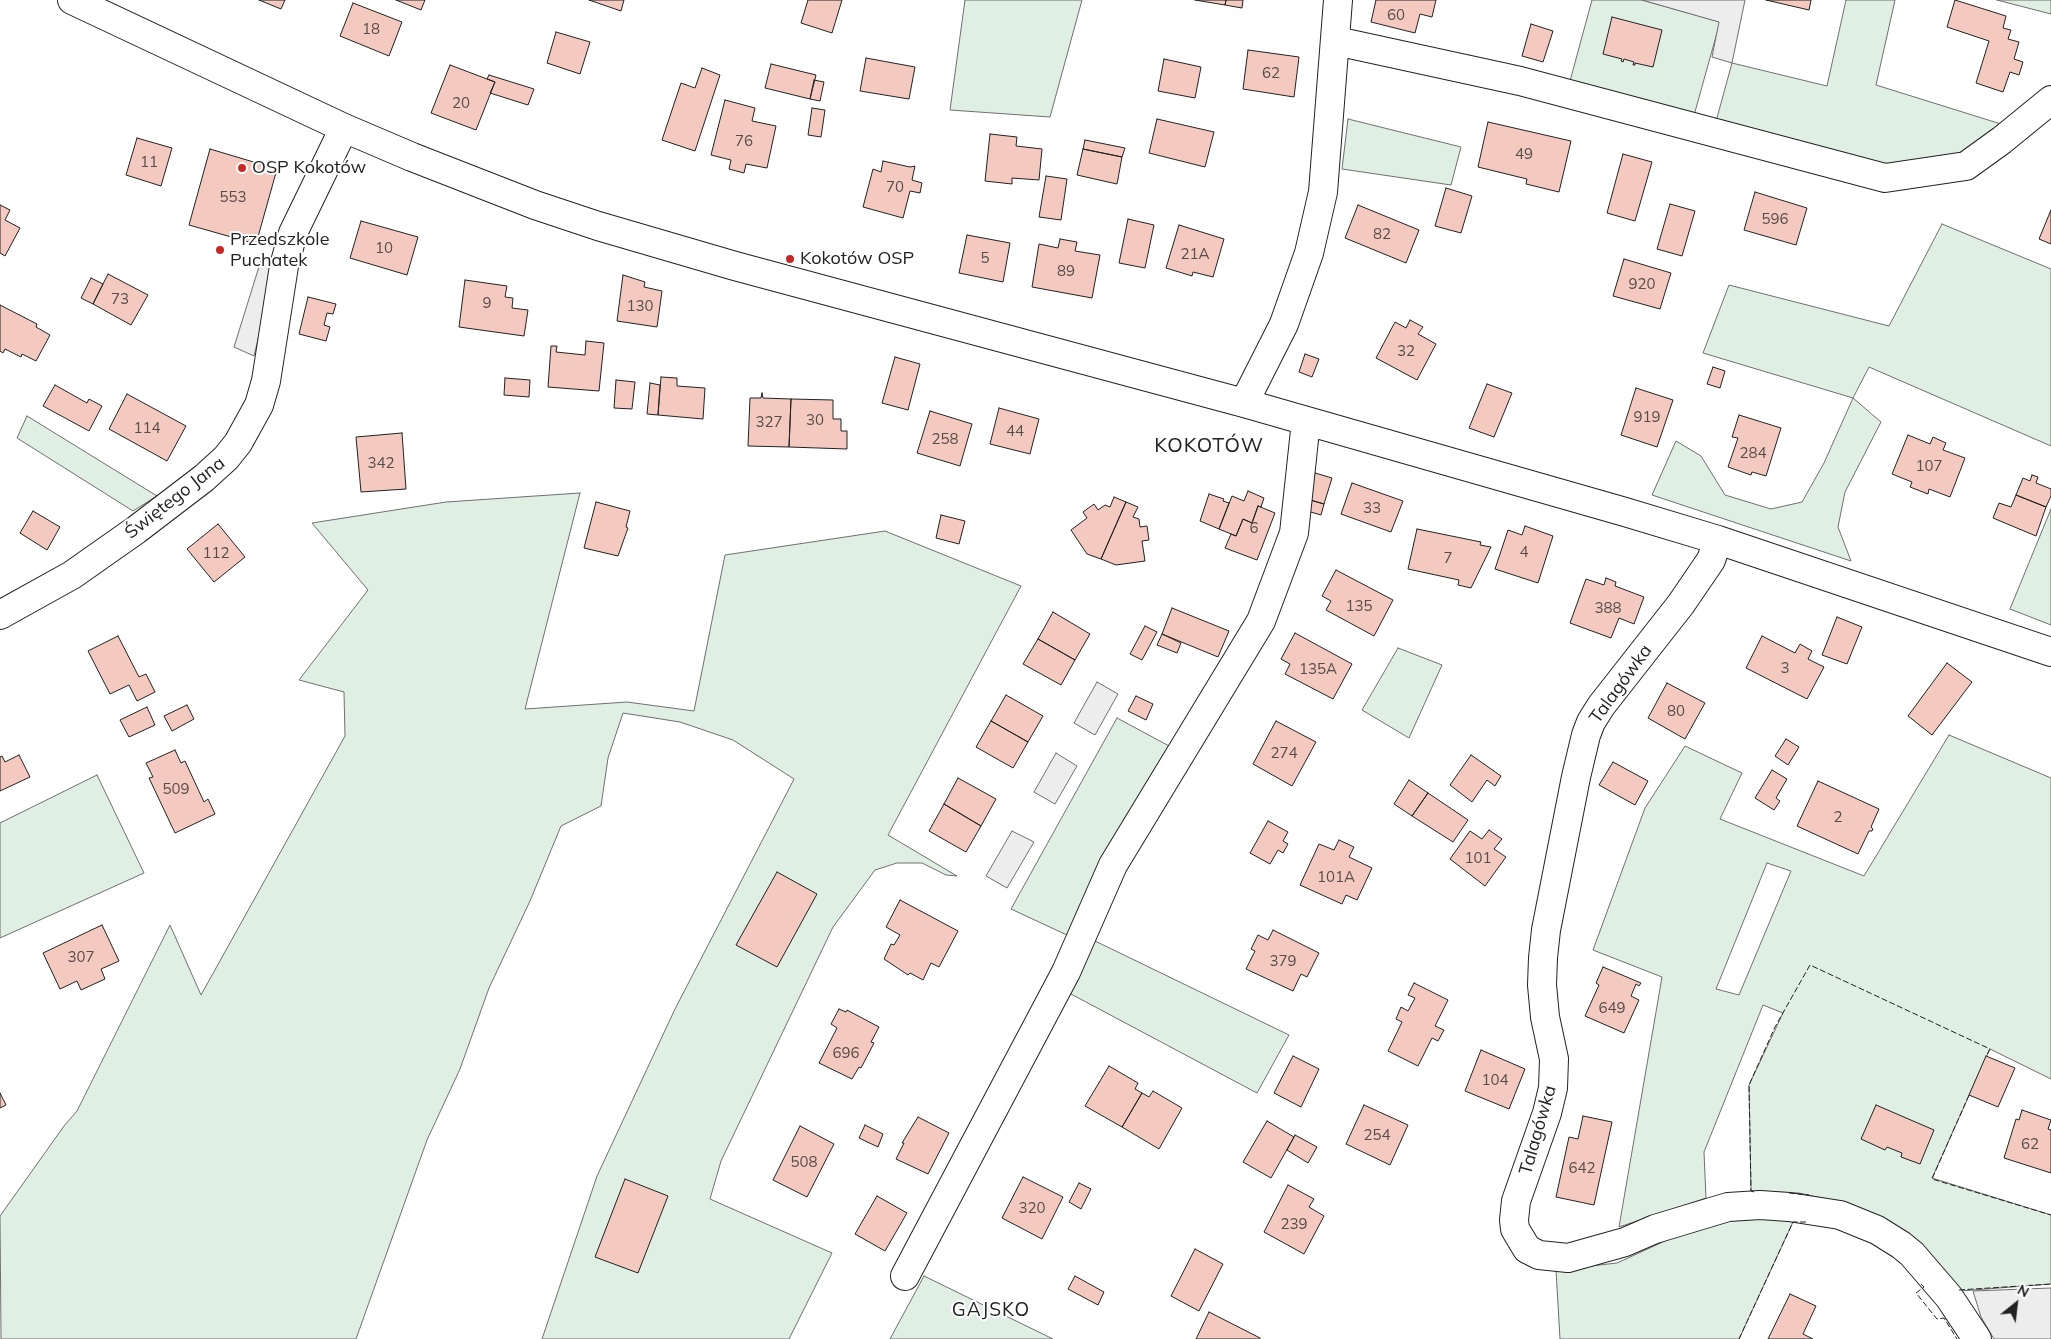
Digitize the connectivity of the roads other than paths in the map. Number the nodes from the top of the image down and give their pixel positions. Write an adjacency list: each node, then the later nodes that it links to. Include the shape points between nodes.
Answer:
1 (72, 0): 5 (street)
2 (1338, 0): 3 (street)
3 (1336, 41): 4 (street, via 1520,81 1886,178 1966,166); 6 (street, via 1323,192 1309,253 1284,324)
4 (2051, 100)
5 (344, 128): 6 (street, via 477,183 598,226); 9 (street, Świętego Jana, via 293,233 284,266 266,381 259,405 238,443 204,478 136,530 72,575)
6 (1244, 403): 7 (street)
7 (1306, 421): 8 (street); 11 (street, via 1294,532 1261,621 1113,864 1066,972)
8 (1718, 540): 10 (street); 12 (street, Talagówka, via 1711,560 1681,604 1601,706 1586,735 1543,958 1542,993 1554,1059 1553,1088 1516,1201 1515,1229 1527,1249 1539,1255 1568,1258 1618,1245 1655,1229 1728,1207 1789,1206 1840,1215 1877,1230 1912,1254 1949,1297)
9 (0, 615)
10 (2051, 652)
11 (905, 1276)
12 (1977, 1339)

